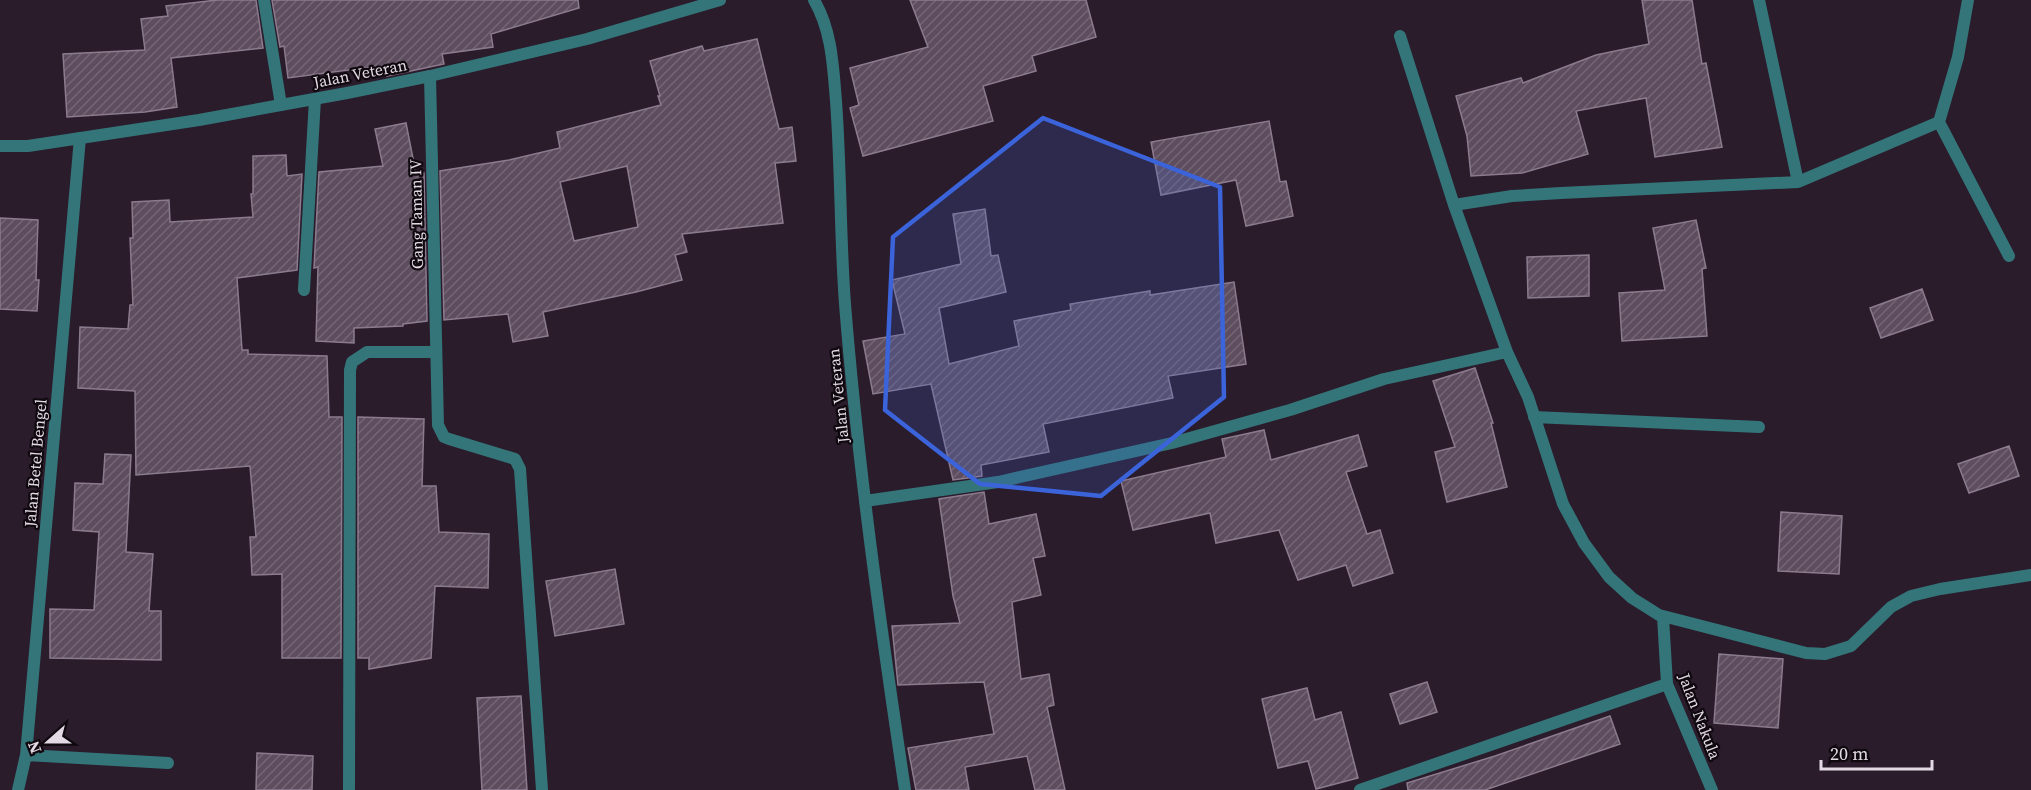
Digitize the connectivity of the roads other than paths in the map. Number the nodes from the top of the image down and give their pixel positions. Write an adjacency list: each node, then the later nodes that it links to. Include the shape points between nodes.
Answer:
1 (264, 0): 9 (street)
2 (720, 0): 7 (street, Jalan Veteran, via 587,39)
3 (814, 0): 21 (street, Jalan Veteran, via 823,14 832,51 845,303)
4 (1759, 0): 13 (street)
5 (1968, 0): 10 (street, via 1958,57)
6 (1400, 36): 14 (street)
7 (430, 76): 8 (street, Jalan Veteran); 17 (street, Gang Taman IV)
8 (315, 99): 9 (street, Jalan Veteran); 16 (street)
9 (281, 105): 11 (street, Jalan Veteran)
10 (1939, 122): 13 (street); 15 (street)
11 (80, 138): 12 (street, Jalan Veteran); 25 (street, Jalan Betel Bengel)
12 (0, 146)
13 (1798, 182): 14 (street, via 1561,192)
14 (1454, 205): 18 (street)
15 (2009, 256)
16 (304, 290)
17 (436, 352): 28 (street, via 367,352 352,362 350,370); 29 (street, Gang Taman IV, via 440,432 449,439 515,459 520,469)
18 (1507, 352): 19 (street); 21 (street, via 1384,379 1172,443 998,482)
19 (1534, 417): 20 (street); 23 (street, via 1563,504 1584,543 1609,577 1632,598)
20 (1759, 427)
21 (865, 501): 30 (street, Jalan Veteran)
22 (2031, 575): 23 (street, via 1911,596 1891,607 1851,646 1825,654 1806,653)
23 (1663, 617): 24 (street, Jalan Nakula)
24 (1667, 684): 31 (street); 32 (street, Jalan Nakula)
25 (26, 755): 26 (street); 27 (street, Jalan Betel Bengel)
26 (168, 763)
27 (18, 790)
28 (349, 790)
29 (542, 790)
30 (905, 790)
31 (1360, 790)
32 (1712, 790)

